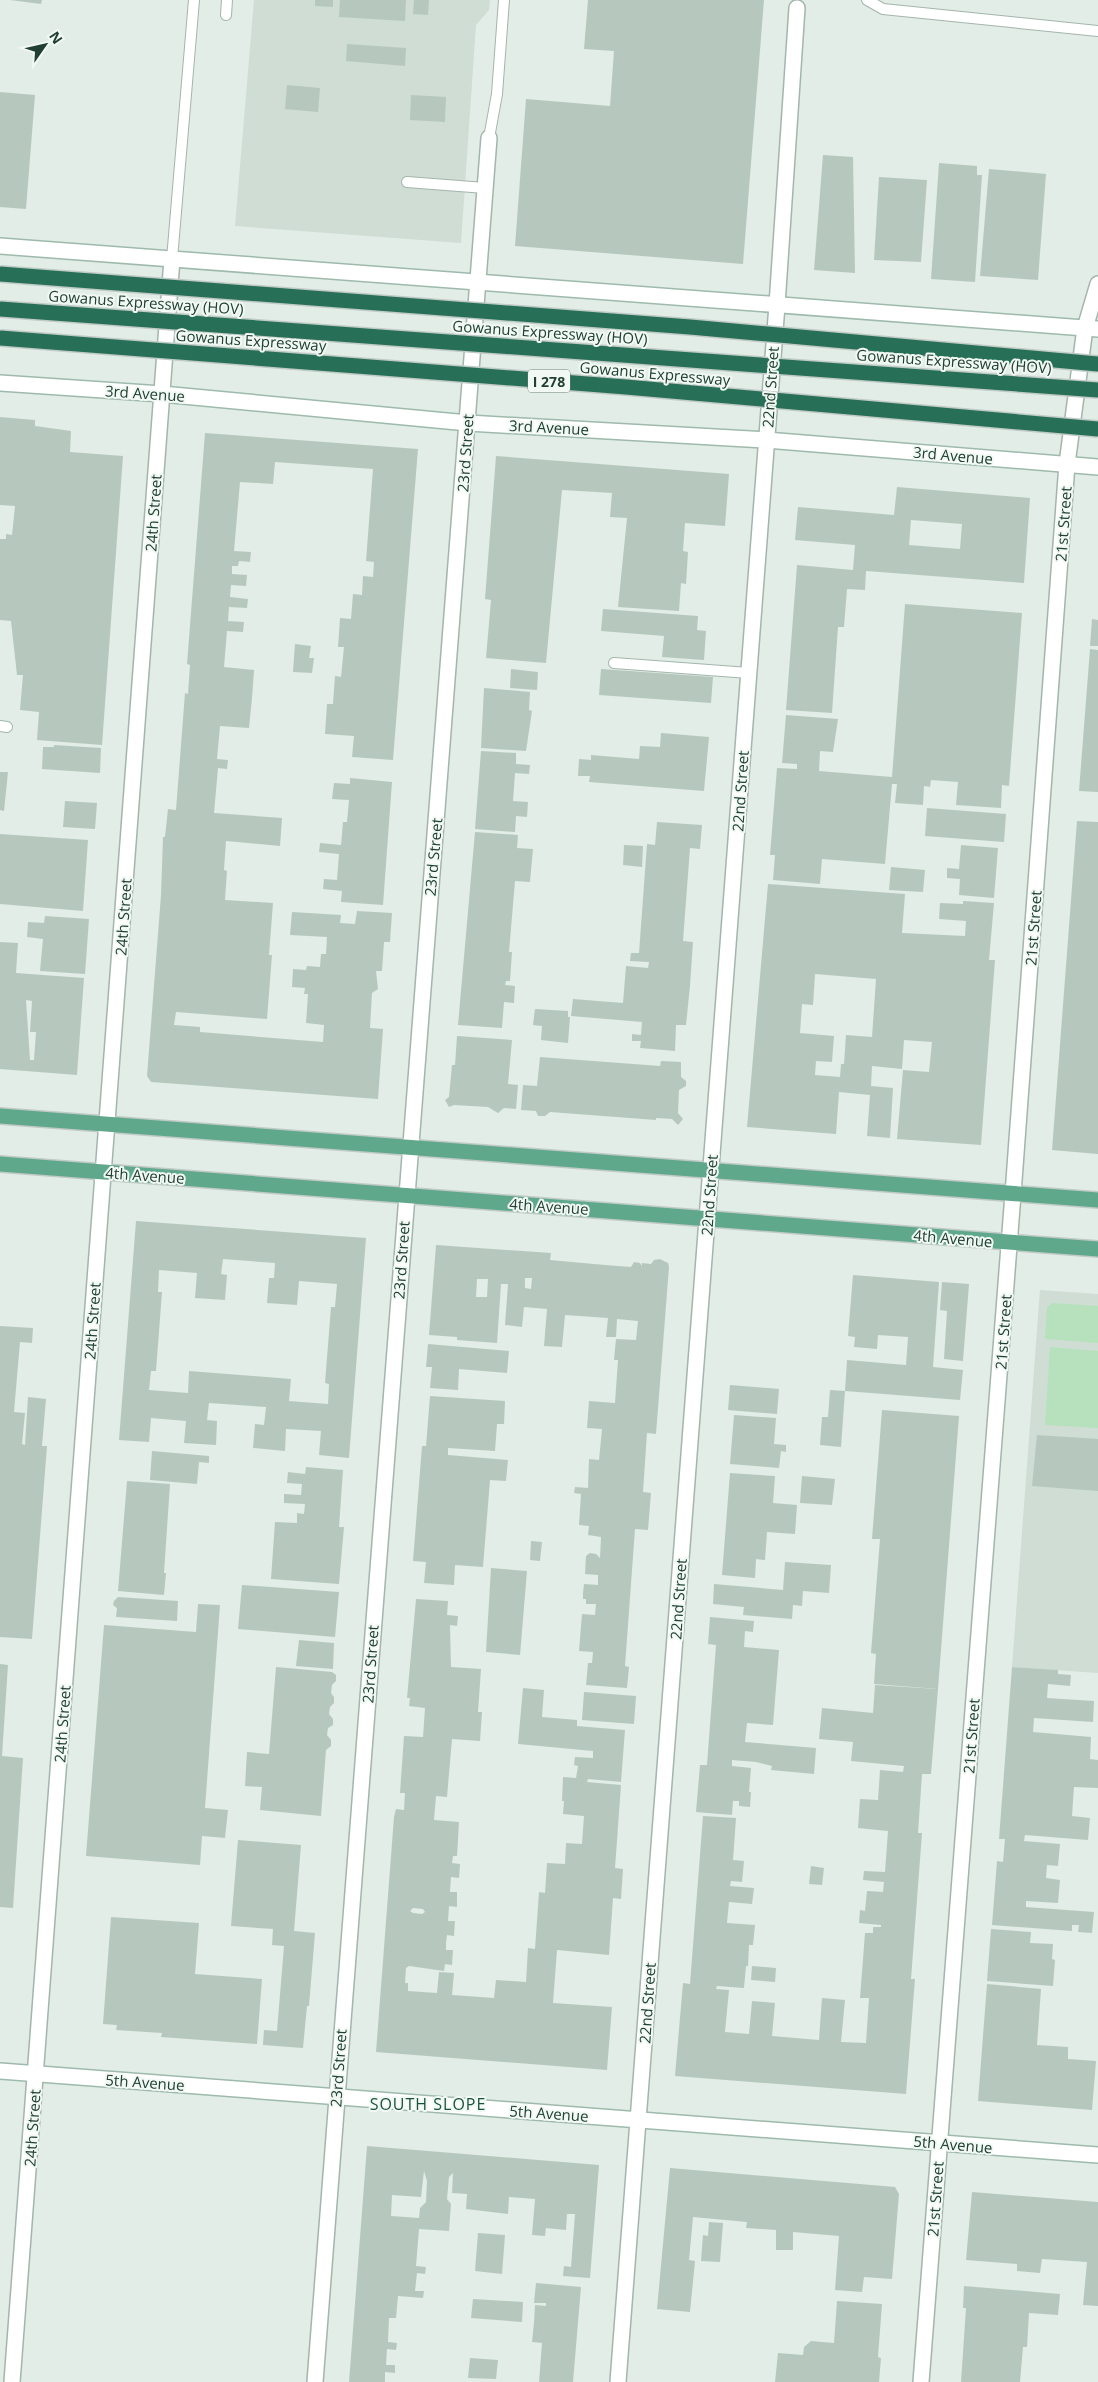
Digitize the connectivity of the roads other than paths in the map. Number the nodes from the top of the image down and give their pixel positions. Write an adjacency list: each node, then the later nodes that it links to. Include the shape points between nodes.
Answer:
1 (194, 0): 12 (lane)
2 (227, 0): 6 (lane)
3 (504, 0): 8 (lane, via 497,94)
4 (867, 0): 7 (lane, via 883,9)
5 (797, 4): 16 (street, 22nd Street)
6 (226, 15)
7 (1098, 31)
8 (488, 138): 10 (street, 23rd Street)
9 (407, 182): 10 (lane)
10 (485, 188): 14 (street, 23rd Street)
11 (0, 246): 12 (street)
12 (172, 259): 14 (street); 23 (street, 24th Street)
13 (0, 274): 20 (highway, bridge, via 690,327)
14 (478, 281): 16 (street); 24 (street, 23rd Street)
15 (1098, 284): 18 (street, 21st Street)
16 (777, 305): 18 (street); 26 (street, 22nd Street)
17 (0, 309): 22 (highway, Gowanus Expressway (HOV) / I 278, bridge)
18 (1092, 328): 27 (street, 21st Street)
19 (0, 338): 25 (highway, Gowanus Expressway / I 278, bridge, via 626,387)
20 (1098, 364)
21 (0, 383): 23 (street, 3rd Avenue)
22 (1098, 390)
23 (162, 394): 24 (street, 3rd Avenue); 32 (street, 24th Street)
24 (468, 422): 26 (street, 3rd Avenue); 33 (street, 23rd Street)
25 (1098, 429)
26 (766, 440): 27 (street, 3rd Avenue); 30 (street, 22nd Street)
27 (1067, 464): 28 (street, 3rd Avenue); 37 (street, 21st Street)
28 (1098, 466)
29 (614, 663): 30 (lane)
30 (749, 673): 35 (street, 22nd Street)
31 (0, 1116): 32 (main road)
32 (107, 1124): 33 (main road); 36 (street, 24th Street)
33 (410, 1147): 35 (main road); 38 (street, 23rd Street)
34 (0, 1164): 36 (main road, 4th Avenue)
35 (711, 1170): 37 (main road); 40 (street, 22nd Street)
36 (104, 1172): 38 (main road, 4th Avenue); 44 (street, 24th Street)
37 (1013, 1194): 39 (main road); 41 (street, 21st Street)
38 (406, 1195): 40 (main road, 4th Avenue); 45 (street, 23rd Street)
39 (1098, 1200)
40 (707, 1218): 41 (main road, 4th Avenue); 46 (street, 22nd Street)
41 (1010, 1242): 42 (main road, 4th Avenue); 47 (street, 21st Street)
42 (1098, 1249)
43 (0, 2071): 44 (street, 5th Avenue)
44 (36, 2074): 45 (street, 5th Avenue); 49 (street, 24th Street)
45 (336, 2096): 46 (street, 5th Avenue); 50 (street, 23rd Street)
46 (638, 2120): 47 (street, 5th Avenue); 51 (street, 22nd Street)
47 (940, 2143): 48 (street, 5th Avenue); 52 (street, 21st Street)
48 (1098, 2155)
49 (12, 2382)
50 (314, 2382)
51 (618, 2382)
52 (921, 2382)

